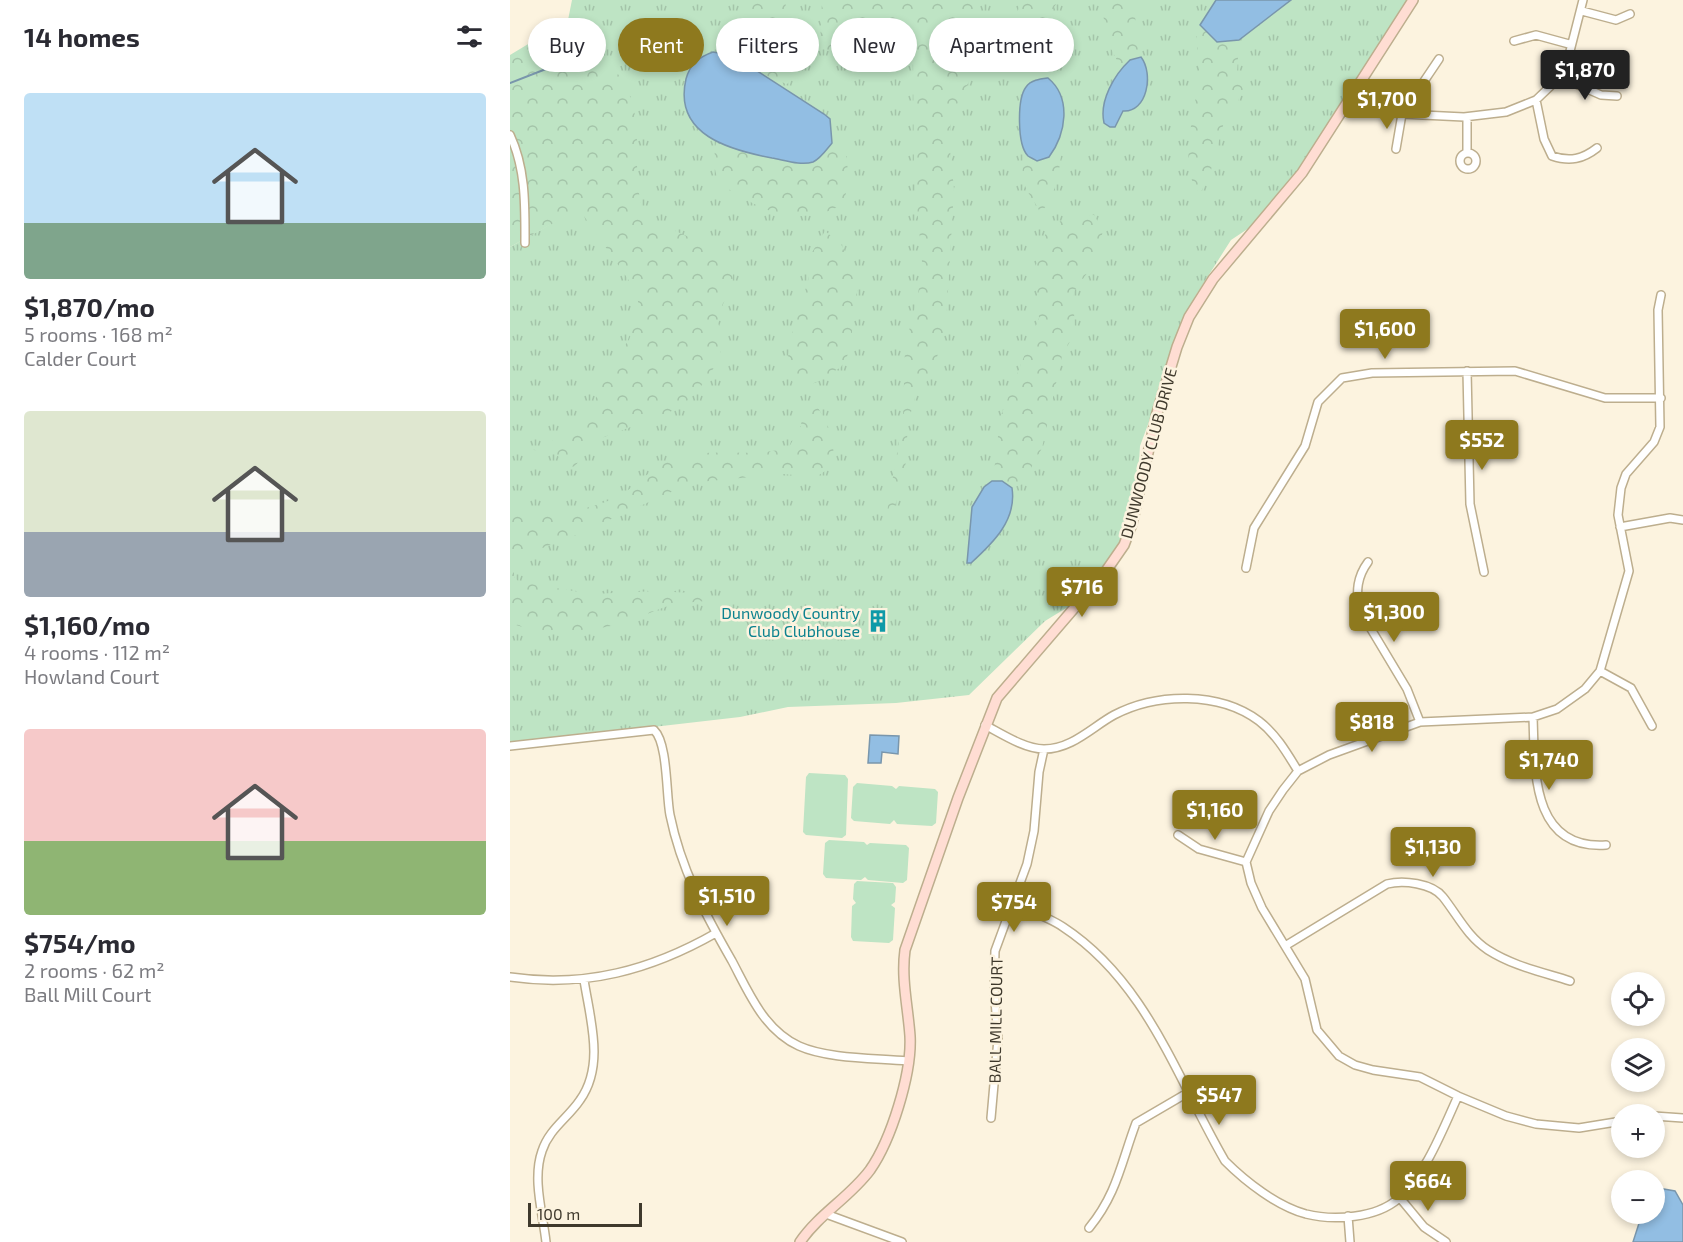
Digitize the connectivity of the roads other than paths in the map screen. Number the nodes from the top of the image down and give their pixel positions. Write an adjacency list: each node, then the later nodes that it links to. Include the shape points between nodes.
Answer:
1 (1413, 0): 9 (street, DUNWOODY CLUB DRIVE)
2 (1583, 0): 3 (street)
3 (1582, 11): 4 (street, via 1616,20); 6 (street)
4 (1630, 14)
5 (1514, 41): 6 (street, via 1536,35)
6 (1569, 44): 8 (street)
7 (1439, 59): 12 (street)
8 (1560, 77): 10 (street, via 1601,95); 11 (street)
9 (1356, 92): 12 (street); 30 (street, DUNWOODY CLUB DRIVE, via 1302,173 1200,297 1177,347 1124,545 1106,571 1009,681)
10 (1617, 96)
11 (1536, 100): 13 (street, via 1506,112); 15 (street, via 1544,139 1552,156 1584,158)
12 (1402, 114): 13 (street); 16 (street)
13 (1467, 117): 17 (street)
14 (510, 135): 18 (street, via 525,195)
15 (1597, 148)
16 (1396, 149)
17 (1467, 152)
18 (525, 243)
19 (1661, 296): 21 (street)
20 (1467, 371): 21 (street, via 1515,371 1605,398); 25 (street, via 1358,374 1332,385 1318,402 1295,465 1254,528); 26 (street, via 1470,504)
21 (1661, 398): 23 (street, via 1658,434 1626,474 1621,488)
22 (1683, 520): 23 (street, via 1670,518)
23 (1620, 527): 27 (street, via 1629,571)
24 (1368, 562): 29 (street, via 1359,577 1359,609 1407,689)
25 (1246, 568)
26 (1484, 572)
27 (1600, 670): 28 (street, via 1573,700); 31 (street, via 1631,688)
28 (1533, 717): 29 (street); 36 (street, via 1535,785 1545,812 1572,839)
29 (1420, 722): 34 (street, via 1329,755)
30 (985, 725): 33 (street); 44 (street, DUNWOODY CLUB DRIVE, via 905,950 903,976 910,1037)
31 (1652, 726)
32 (510, 746): 39 (street, via 654,730 659,737 677,847)
33 (1044, 749): 34 (street, via 1086,735 1130,707 1155,700 1217,702 1258,720 1284,747); 38 (street, BALL MILL COURT, via 1030,853)
34 (1298, 771): 37 (street, via 1269,811)
35 (1178, 835): 37 (street, via 1199,849)
36 (1606, 845)
37 (1246, 861): 40 (street, via 1262,908)
38 (1013, 904): 45 (street, via 1063,927 1102,960 1149,1016); 48 (street, BALL MILL COURT, via 994,951 998,1048)
39 (716, 933): 42 (street, via 654,964); 44 (street, via 761,1014 785,1039 818,1052)
40 (1285, 946): 43 (street, via 1400,881 1442,895 1467,932 1506,961); 46 (street, via 1305,979 1317,1030 1339,1056 1373,1070 1420,1077)
41 (510, 977): 42 (street)
42 (584, 980): 55 (street, via 594,1066 581,1100 556,1126 541,1152 538,1178)
43 (1570, 981)
44 (907, 1061): 52 (street, DUNWOODY CLUB DRIVE, via 896,1117 879,1156 858,1184)
45 (1189, 1092): 53 (street, via 1226,1161 1242,1176 1306,1214); 54 (street, via 1136,1124 1118,1181)
46 (1458, 1096): 50 (street, via 1506,1116 1553,1127); 51 (street, via 1439,1140)
47 (1665, 1117): 49 (street)
48 (991, 1118)
49 (1683, 1118)
50 (1611, 1123)
51 (1400, 1198): 53 (street, via 1383,1210); 59 (street, via 1424,1227)
52 (826, 1214): 56 (street, DUNWOODY CLUB DRIVE); 57 (street)
53 (1348, 1216): 58 (street)
54 (1089, 1228)
55 (546, 1242)
56 (800, 1242)
57 (902, 1242)
58 (1350, 1242)
59 (1446, 1242)

